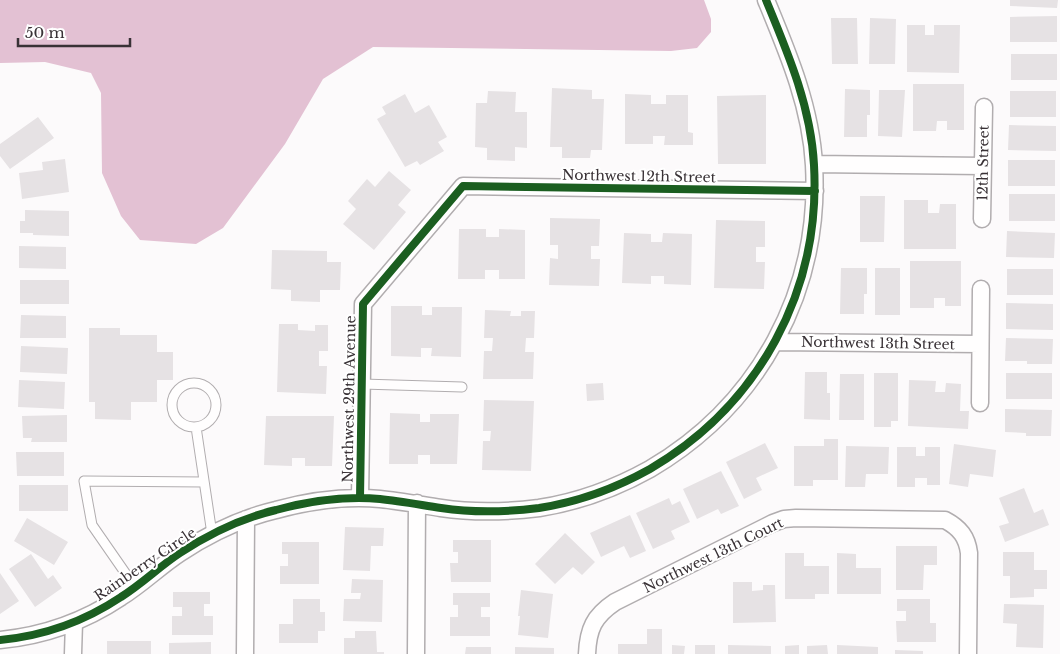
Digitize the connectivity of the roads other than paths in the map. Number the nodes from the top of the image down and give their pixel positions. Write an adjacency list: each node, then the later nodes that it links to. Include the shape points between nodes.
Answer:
1 (766, 0): 3 (street, Rainberry Circle, via 799,85)
2 (984, 107): 4 (street, 12th Street)
3 (814, 164): 4 (street); 6 (street, Rainberry Circle)
4 (983, 166): 7 (street, 12th Street)
5 (463, 186): 6 (street, Northwest 12th Street); 11 (street, Northwest 29th Avenue, via 363,304)
6 (815, 192): 9 (street, Rainberry Circle, via 809,247 800,284)
7 (982, 219)
8 (981, 289): 10 (street)
9 (775, 342): 10 (street, Northwest 13th Street); 17 (street, Rainberry Circle, via 753,378 701,433 671,456 616,486 580,499 505,511 442,508)
10 (980, 344): 13 (street)
11 (362, 384): 12 (lane); 16 (street, Northwest 29th Avenue)
12 (462, 387)
13 (980, 403)
14 (196, 427): 14 (lane, via 208,422 216,404 215,397 206,386 193,383 175,393 172,406 177,419 188,427); 15 (lane)
15 (204, 482): 19 (lane); 20 (lane, via 84,481 92,525)
16 (360, 498): 17 (street, Rainberry Circle); 18 (street, Rainberry Circle, via 299,504)
17 (417, 503): 25 (street)
18 (246, 519): 19 (street, Rainberry Circle); 24 (street)
19 (212, 534): 20 (street, Rainberry Circle, via 179,553)
20 (135, 587): 21 (street, Rainberry Circle)
21 (74, 622): 22 (street, Rainberry Circle, via 48,631); 23 (street)
22 (0, 640)
23 (74, 654)
24 (244, 654)
25 (416, 654)
26 (588, 654): 27 (street, Northwest 13th Court, via 591,627 597,617 615,602 784,519 796,518 945,520 955,525 968,542)
27 (968, 654)

